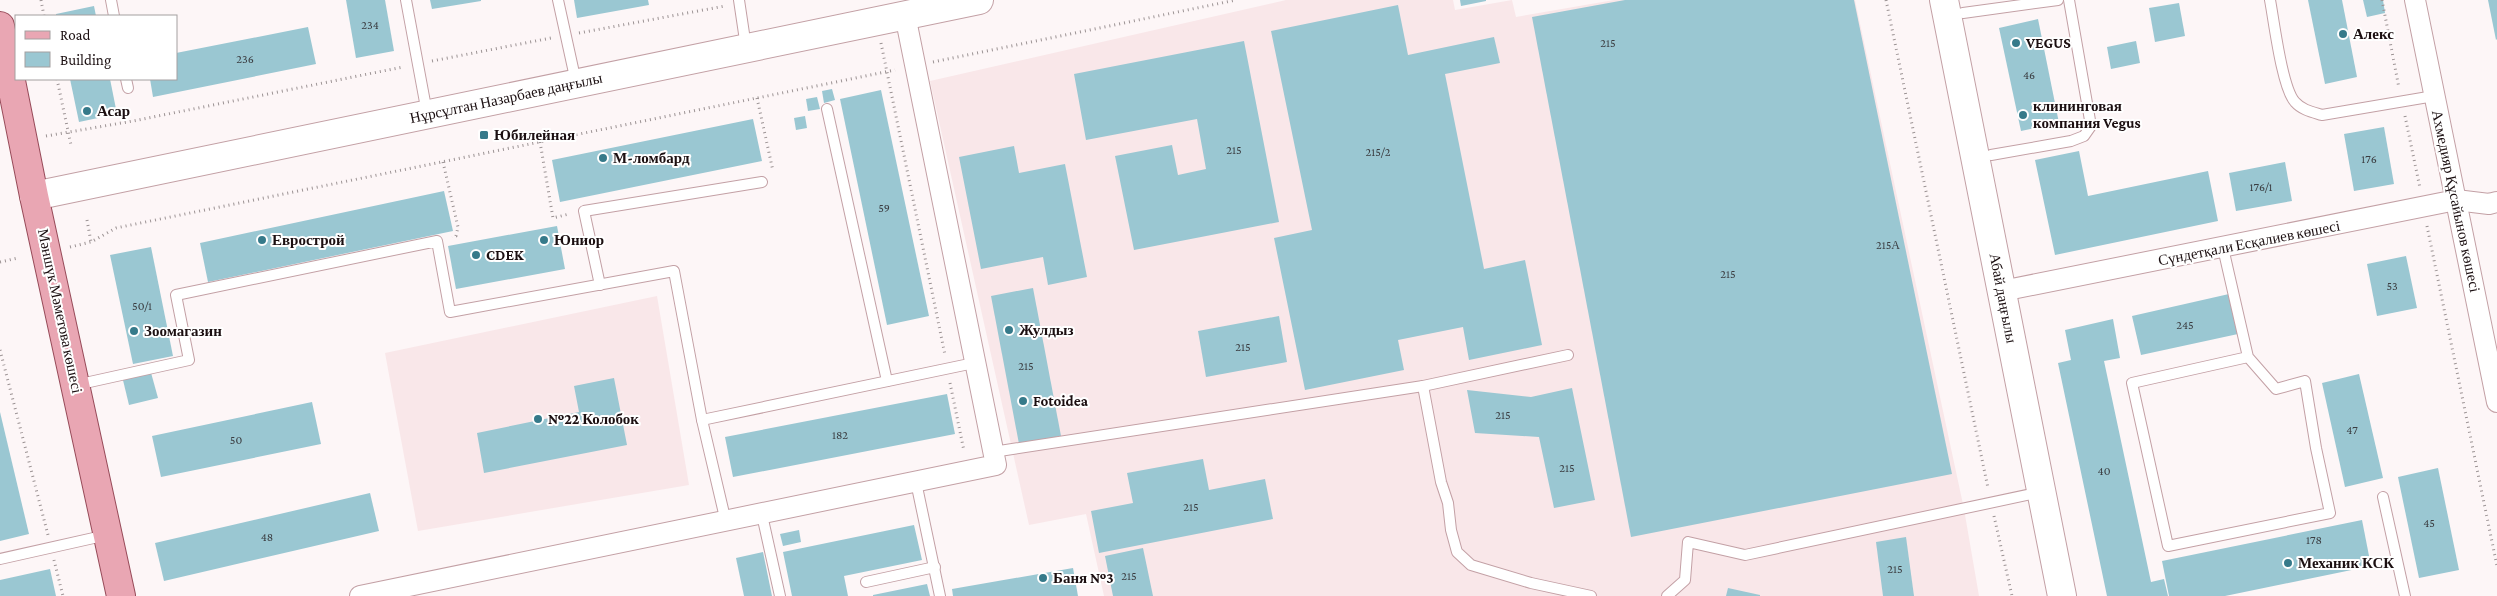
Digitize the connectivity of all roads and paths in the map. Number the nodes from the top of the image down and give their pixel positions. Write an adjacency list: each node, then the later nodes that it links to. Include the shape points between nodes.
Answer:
1 (41, 0): 16 (path)
2 (111, 0): 17 (lane)
3 (406, 0): 23 (lane)
4 (558, 0): 21 (lane)
5 (979, 0): 14 (main road, Нұрсұлтан Назарбаев даңғылы)
6 (1236, 0): 24 (path)
7 (1886, 0): 69 (path)
8 (2058, 0): 15 (lane)
9 (2069, 0): 37 (lane, via 2091,126 2084,136 2071,141)
10 (2270, 0): 30 (lane, via 2287,88 2294,101 2306,110 2322,115)
11 (2382, 0): 30 (path)
12 (2415, 0): 28 (street, Ахмедияр Құсайынов көшесі)
13 (739, 2): 21 (path); 22 (lane)
14 (951, 3): 18 (main road, Нұрсұлтан Назарбаев даңғылы)
15 (1954, 7): 53 (main road, Абай даңғылы)
16 (44, 15)
17 (114, 15)
18 (905, 15): 19 (main road, Нұрсұлтан Назарбаев даңғылы); 24 (street)
19 (877, 22): 22 (main road, Нұрсұлтан Назарбаев даңғылы); 25 (path)
20 (0, 26): 40 (main road, Мәншүк Мәметова көшесі)
21 (565, 35): 23 (path); 27 (lane)
22 (746, 48): 27 (main road, Нұрсұлтан Назарбаев даңғылы)
23 (418, 64): 32 (lane); 33 (path)
24 (915, 66): 25 (path); 57 (street)
25 (887, 72): 29 (path); 58 (path)
26 (57, 80): 33 (path)
27 (576, 83): 32 (main road, Нұрсұлтан Назарбаев даңғылы)
28 (2434, 96): 30 (lane); 41 (street, Ахмедияр Құсайынов көшесі)
29 (757, 98): 35 (path); 39 (path, via 773,172)
30 (2402, 101): 43 (path)
31 (827, 109): 59 (lane)
32 (427, 114): 40 (main road, Нұрсұлтан Назарбаев даңғылы)
33 (68, 132): 34 (path); 36 (path)
34 (43, 136)
35 (540, 142): 38 (path); 44 (path, via 553,218)
36 (71, 146)
37 (1991, 155)
38 (443, 162): 46 (path, via 458,227 456,236); 47 (path, via 116,228)
39 (762, 182): 44 (lane)
40 (34, 196): 60 (main road, Мәншүк Мәметова көшесі)
41 (2456, 200): 42 (street, Сүндетқали Есқалиев көшесі); 43 (street, Сүндетқали Есқалиев көшесі); 62 (street, Ахмедияр Құсайынов көшесі)
42 (2497, 202)
43 (2424, 207): 49 (street, Сүндетқали Есқалиев көшесі); 75 (path)
44 (584, 211): 52 (lane)
45 (87, 220): 47 (path)
46 (437, 241): 52 (lane, via 450,312); 60 (lane, via 176,295 189,360)
47 (91, 242): 48 (path)
48 (70, 247)
49 (2224, 248): 53 (street, Сүндетқали Есқалиев көшесі); 56 (lane)
50 (18, 258): 51 (path)
51 (0, 262)
52 (600, 285): 63 (lane, via 674,271)
53 (2002, 291): 67 (main road, Абай даңғылы)
54 (0, 350): 73 (path)
55 (1568, 355): 61 (lane)
56 (2248, 357): 56 (lane, via 2132,383 2168,546 2330,513 2305,381 2276,389)
57 (974, 363): 58 (lane); 64 (street)
58 (947, 368): 59 (lane); 65 (path)
59 (887, 381): 63 (lane)
60 (76, 385): 72 (main road, Мәншүк Мәметова көшесі)
61 (1423, 386): 64 (lane); 83 (lane, via 1457,552 1471,565)
62 (2497, 402)
63 (702, 420): 71 (lane)
64 (993, 452): 65 (street, via 996,465)
65 (968, 471): 66 (street)
66 (916, 482): 70 (street); 76 (lane)
67 (2042, 492): 69 (lane); 86 (main road, Абай даңғылы)
68 (2383, 497): 87 (lane)
69 (1991, 503): 84 (lane, via 1745,555 1688,542 1684,580); 85 (path)
70 (762, 515): 71 (street); 81 (lane)
71 (726, 522): 80 (street)
72 (108, 535): 73 (lane); 79 (main road, Мәншүк Мәметова көшесі)
73 (51, 548): 74 (lane); 78 (path)
74 (0, 559)
75 (2497, 566)
76 (935, 567): 77 (lane); 82 (lane)
77 (866, 582)
78 (63, 596)
79 (121, 596)
80 (360, 596)
81 (780, 596)
82 (940, 596)
83 (1591, 596)
84 (1667, 596)
85 (2012, 596)
86 (2062, 596)
87 (2405, 596)

